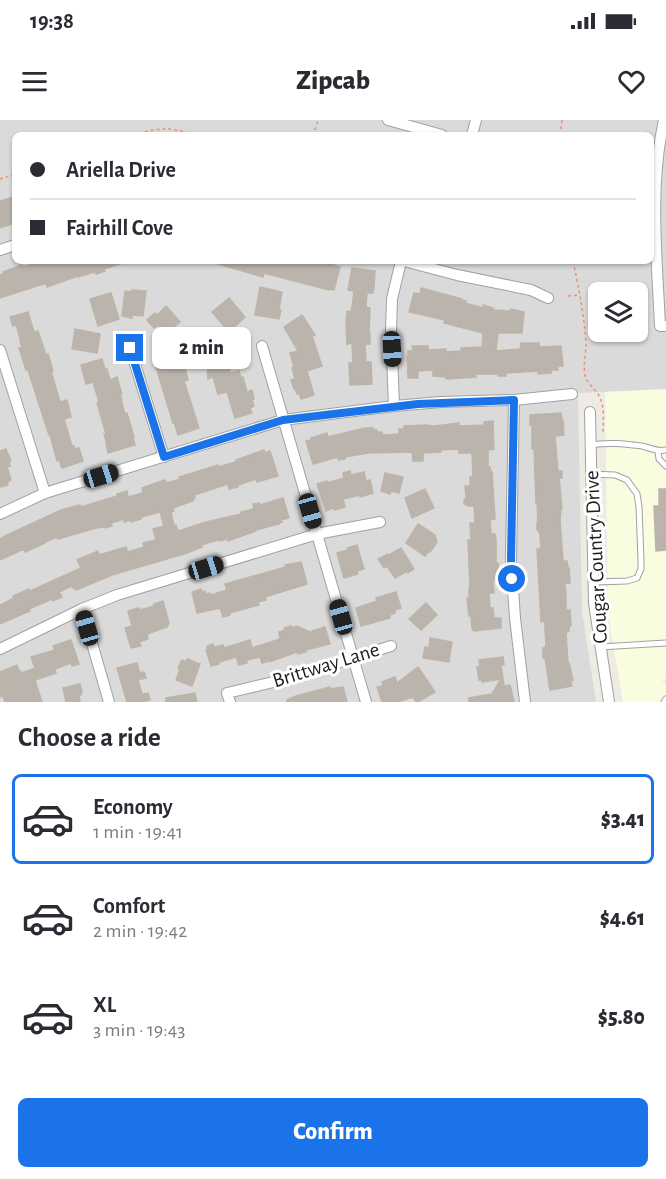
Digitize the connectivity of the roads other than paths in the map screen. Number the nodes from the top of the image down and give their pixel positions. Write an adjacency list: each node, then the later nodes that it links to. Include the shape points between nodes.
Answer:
1 (388, 120): 3 (street)
2 (664, 120): 4 (street)
3 (431, 132)
4 (654, 171)
5 (654, 191): 9 (street)
6 (402, 264): 15 (street, via 392,298)
7 (415, 264): 8 (street, via 531,290)
8 (548, 298)
9 (663, 326)
10 (262, 346): 17 (street)
11 (130, 348): 21 (street)
12 (0, 350): 24 (street)
13 (572, 394): 14 (street)
14 (514, 400): 15 (street); 38 (street, via 511,559)
15 (394, 406): 17 (street)
16 (590, 412): 18 (street, Cougar Country Drive)
17 (283, 420): 21 (street); 27 (street)
18 (591, 445): 20 (lane, via 616,443); 23 (street, Cougar Country Drive)
19 (666, 450): 20 (lane)
20 (658, 452): 22 (lane)
21 (164, 457): 24 (street)
22 (666, 466)
23 (591, 474): 28 (street, Cougar Country Drive); 28 (lane, via 627,480 637,494 641,560 637,578)
24 (45, 493): 25 (street)
25 (0, 514)
26 (380, 522): 27 (street)
27 (317, 534): 29 (street); 34 (street)
28 (594, 582): 32 (street, Cougar Country Drive)
29 (82, 609): 33 (street); 36 (street)
30 (666, 643): 32 (lane)
31 (391, 646): 34 (street, Brittway Lane)
32 (600, 646): 39 (street, Cougar Country Drive)
33 (0, 649)
34 (353, 658): 35 (street, Brittway Lane); 37 (street)
35 (229, 698)
36 (109, 702)
37 (366, 702)
38 (525, 702)
39 (609, 702)

